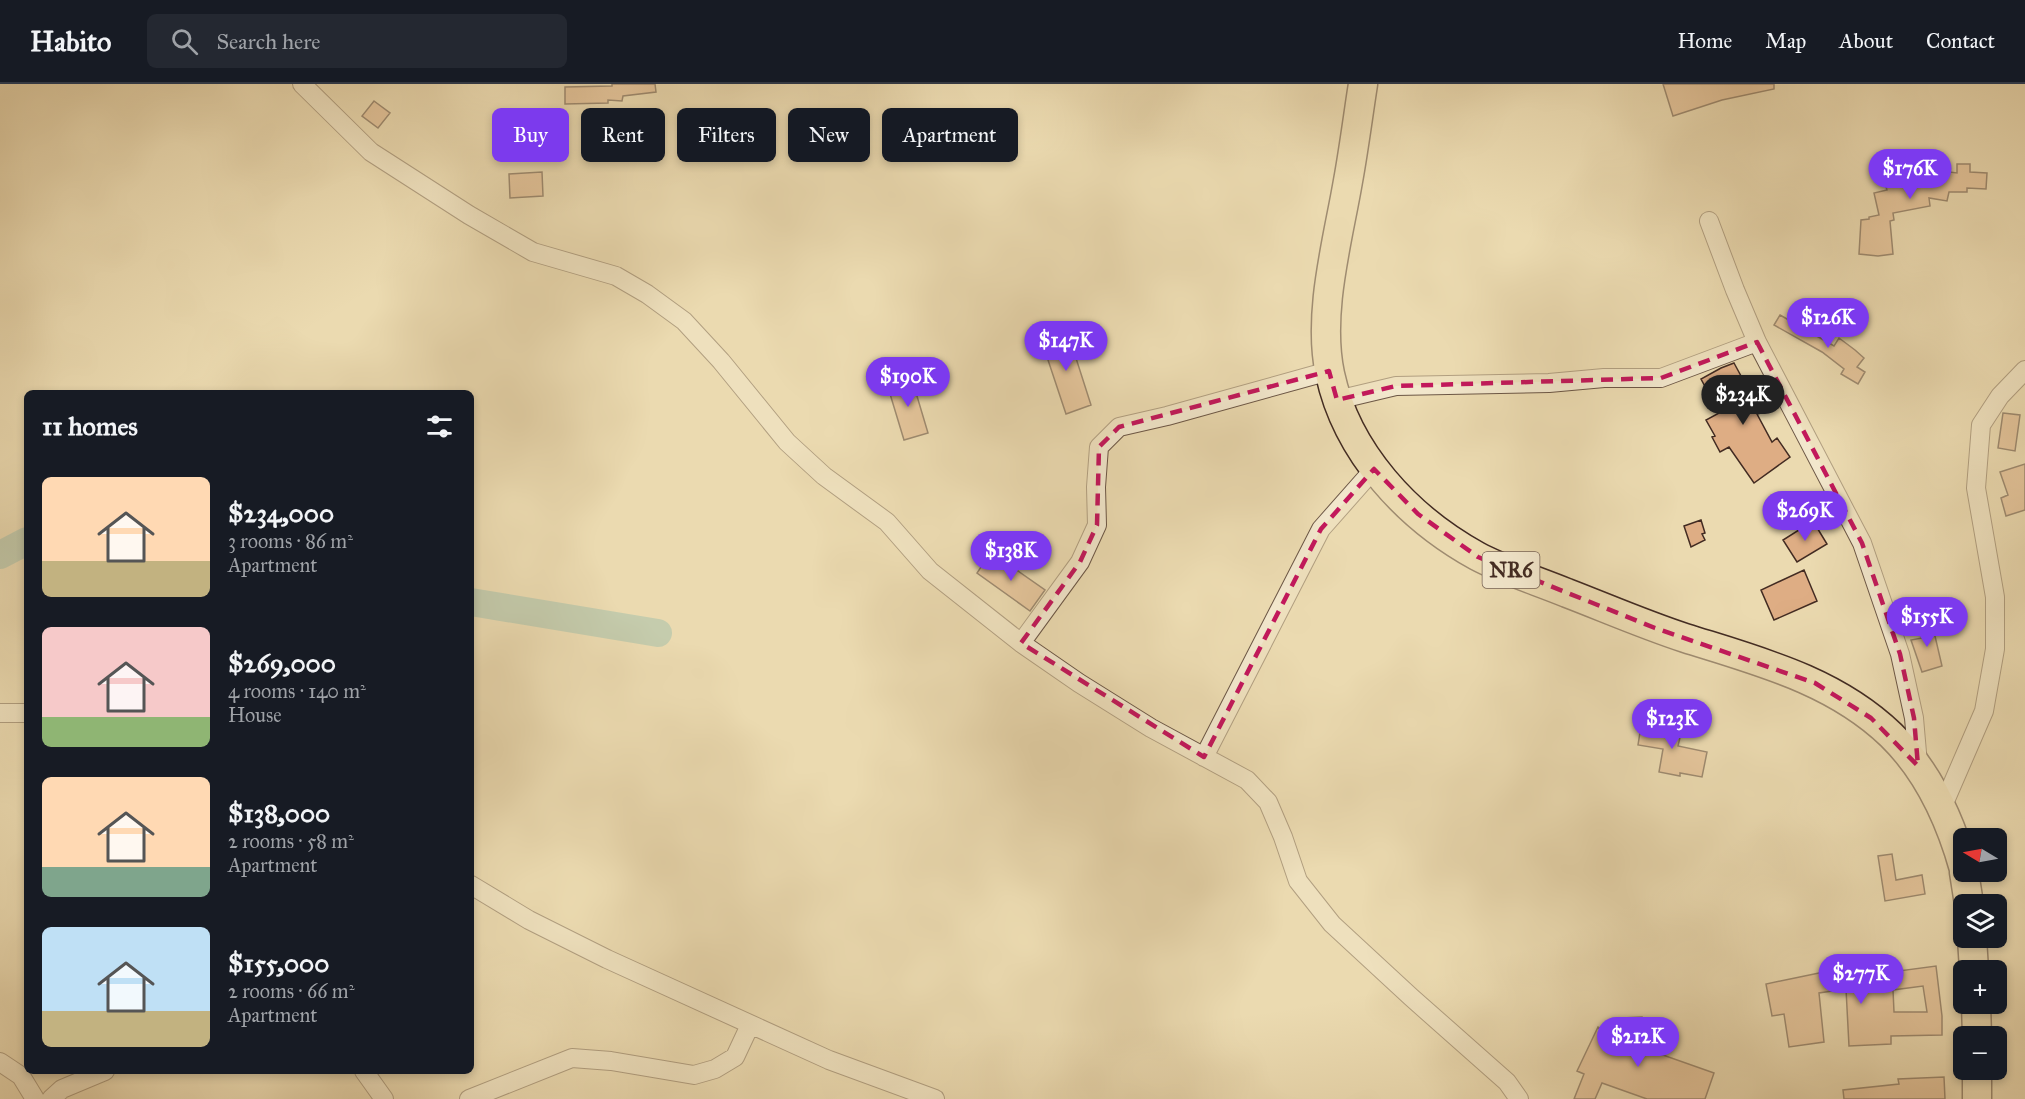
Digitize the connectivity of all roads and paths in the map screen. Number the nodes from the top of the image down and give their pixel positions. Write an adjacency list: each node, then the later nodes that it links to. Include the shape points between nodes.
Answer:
1 (302, 84): 9 (street, via 371,152 469,215 532,252 616,276 684,321 787,442 824,476 887,522 930,571)
2 (1362, 84): 6 (main road, NR6, via 1330,286)
3 (1708, 221): 4 (street)
4 (1757, 342): 7 (street, via 1661,378 1396,386); 13 (street, via 1862,543 1900,654 1914,718)
5 (2025, 370): 14 (street, via 2000,396 1981,425 1976,488 1995,597 1995,649 1984,711)
6 (1329, 371): 7 (main road, NR6); 9 (street, via 1119,426 1099,447 1097,525 1085,553)
7 (1337, 400): 8 (main road, NR6)
8 (1374, 469): 12 (street, via 1321,529); 13 (main road, NR6, via 1418,514 1478,556 1654,628 1744,655 1815,683 1871,718)
9 (1021, 643): 12 (street, via 1097,694)
10 (0, 713): 11 (street)
11 (24, 713)
12 (1204, 757): 27 (street, via 1247,780 1268,802 1298,881 1332,924 1507,1082)
13 (1918, 765): 14 (main road, NR6)
14 (1942, 808): 15 (main road, NR6)
15 (1953, 833)
16 (474, 887): 17 (street, via 529,920)
17 (750, 1025): 25 (street, via 735,1057 694,1075 572,1058); 26 (street, via 829,1060)
18 (0, 1062): 22 (street, via 21,1076)
19 (98, 1074): 23 (street, via 62,1089)
20 (366, 1074): 24 (street)
21 (1977, 1080): 28 (main road)
22 (35, 1099)
23 (51, 1099)
24 (384, 1099)
25 (469, 1099)
26 (935, 1099)
27 (1519, 1099)
28 (1977, 1099)

